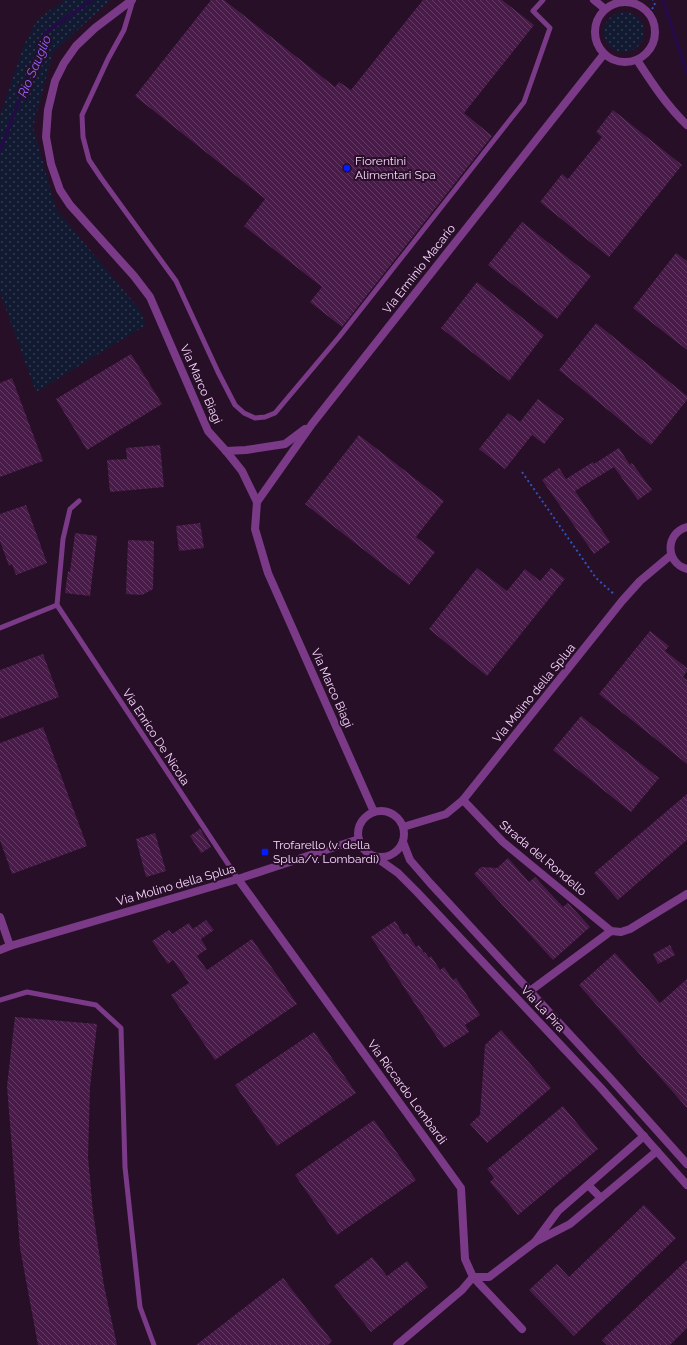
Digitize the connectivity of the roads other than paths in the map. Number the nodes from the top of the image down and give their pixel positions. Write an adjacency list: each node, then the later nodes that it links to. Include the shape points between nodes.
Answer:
1 (132, 0): 2 (lane, via 124,30 82,115 83,137 90,160 101,178 176,281 235,405 255,418 265,418 275,413 344,331 524,102 550,28 534,11); 9 (street, Via Marco Biagi, via 76,46 55,81 48,110 46,136 51,164 60,190 70,205 150,297 208,431)
2 (543, 0)
3 (594, 0): 4 (street)
4 (605, 9): 5 (street, via 595,26 598,46); 6 (street, via 613,4 633,2 649,13 654,22 655,40 645,56)
5 (604, 54): 6 (street, via 619,62); 8 (street, Via Erminio Macario)
6 (637, 60): 7 (street, via 674,114)
7 (687, 125)
8 (312, 424): 9 (street, via 285,444); 11 (street, Via Erminio Macario)
9 (226, 451): 11 (street, Via Marco Biagi, via 242,471)
10 (79, 501): 15 (lane, via 70,509 63,539)
11 (257, 502): 18 (street, Via Marco Biagi, via 255,529 268,573)
12 (687, 527): 13 (street, via 673,537)
13 (671, 555): 14 (street, via 679,565); 17 (street, Via Molino della Splua, via 640,581 622,601)
14 (687, 568)
15 (57, 605): 16 (lane); 23 (lane, Via Enrico De Nicola)
16 (0, 628)
17 (464, 800): 19 (street, Via Molino della Splua, via 446,814); 26 (street, Strada del Rondello, via 503,842)
18 (374, 812): 19 (street, via 389,812 395,815); 20 (street, via 359,826)
19 (403, 827): 21 (street)
20 (359, 840): 22 (street, via 362,847); 23 (street, Via Molino della Splua)
21 (403, 842): 22 (street, via 400,848 388,856); 29 (street, Via La Pira, via 410,860)
22 (374, 856): 31 (street, Via La Pira, via 398,873 417,892)
23 (238, 879): 27 (street, Via Molino della Splua); 38 (street, Via Riccardo Lombardi, via 461,1188 465,1259)
24 (687, 894): 26 (street, via 630,929 621,932)
25 (0, 917): 27 (street)
26 (611, 931): 29 (street)
27 (10, 946): 28 (street, Via Molino della Splua)
28 (0, 950)
29 (530, 991): 33 (street, Via La Pira)
30 (0, 1000): 40 (lane, via 27,992 96,1005 120,1028 124,1167 140,1307)
31 (644, 1136): 32 (street, Via La Pira); 34 (street)
32 (657, 1151): 35 (street, Via La Pira); 36 (street)
33 (687, 1164)
34 (588, 1185): 36 (street); 37 (street, via 558,1211)
35 (687, 1185)
36 (601, 1198): 37 (street, via 570,1224)
37 (535, 1242): 38 (street, via 489,1277)
38 (473, 1278): 39 (street, Via Riccardo Lombardi); 41 (street)
39 (522, 1329)
40 (154, 1345)
41 (396, 1345)

